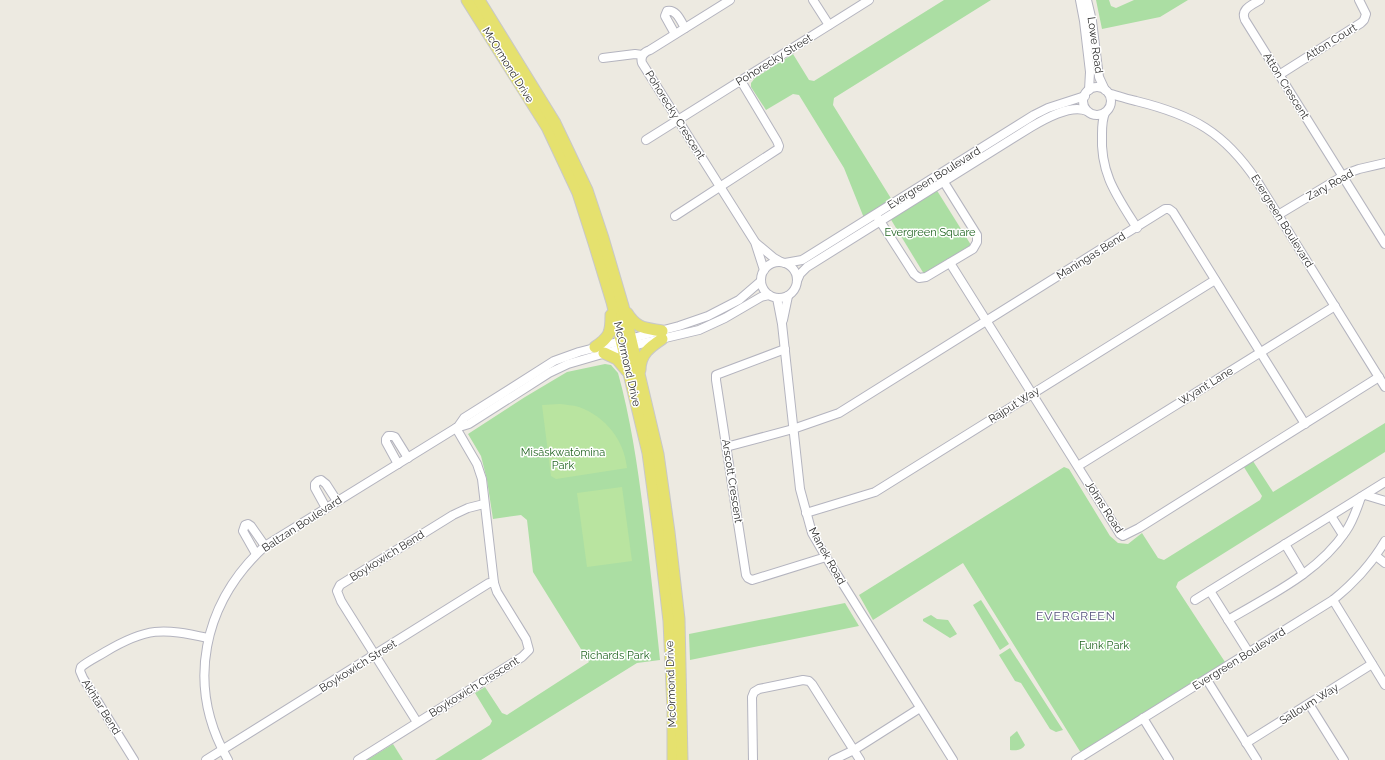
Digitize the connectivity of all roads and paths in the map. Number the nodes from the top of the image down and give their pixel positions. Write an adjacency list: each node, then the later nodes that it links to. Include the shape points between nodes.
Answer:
1 (468, 0): 43 (main road, McOrmond Drive, via 547,127 578,193)
2 (479, 0): 44 (main road, McOrmond Drive, via 565,143 587,190)
3 (730, 0): 11 (street)
4 (813, 0): 10 (street)
5 (869, 0): 10 (street, Pohorecky Street)
6 (1080, 0): 18 (street, Lowe Road, via 1090,72)
7 (1088, 0): 17 (street, Lowe Road, via 1099,78)
8 (1260, 0): 15 (street, Atton Crescent, via 1245,10 1244,17)
9 (1359, 0): 15 (street, Atton Court, via 1366,14 1361,23)
10 (828, 25): 16 (street, Pohorecky Street)
11 (685, 28): 12 (street); 12 (street, via 675,12 667,11 665,16)
12 (675, 34): 13 (street)
13 (642, 55): 14 (street); 22 (street, Pohorecky Crescent, via 642,63)
14 (603, 58)
15 (1279, 75): 26 (street, Atton Crescent)
16 (741, 81): 22 (street, Pohorecky Street); 28 (street, via 775,136 779,147 775,153)
17 (1107, 92): 18 (street, via 1097,87); 19 (street, Evergreen Boulevard); 20 (street, via 1111,104)
18 (1087, 93): 21 (street, via 1084,104); 27 (street, Evergreen Boulevard, via 1034,115)
19 (1138, 101): 20 (street, Evergreen Boulevard, via 1115,104); 29 (street, Evergreen Boulevard, via 1172,110 1217,135 1249,168)
20 (1107, 111): 21 (street, via 1100,115); 24 (street, via 1102,124)
21 (1089, 112): 24 (street, via 1096,122); 27 (street, Evergreen Boulevard, via 1077,108 1042,120)
22 (678, 120): 23 (street, Pohorecky Street); 28 (street, Pohorecky Crescent)
23 (646, 140)
24 (1102, 141): 32 (street, via 1103,159 1110,184)
25 (1385, 162): 26 (street, Zary Road)
26 (1342, 176): 29 (street, Zary Road); 34 (street, Atton Crescent)
27 (942, 178): 31 (street, Evergreen Boulevard); 35 (street, via 978,238 973,248)
28 (721, 187): 30 (street); 33 (street, Pohorecky Crescent)
29 (1278, 215): 45 (street, Evergreen Boulevard)
30 (675, 216)
31 (878, 218): 35 (street, via 916,277 926,278); 36 (street, Evergreen Boulevard, via 802,260); 40 (street, Evergreen Boulevard, via 807,267)
32 (1137, 228): 38 (street, Maningas Bend, via 1165,209 1169,209); 46 (street, Maningas Bend)
33 (755, 242): 36 (street, Pohorecky Crescent); 37 (street, Pohorecky Crescent)
34 (1385, 244)
35 (950, 262): 46 (street, Johns Road)
36 (783, 263): 37 (street, via 771,264); 40 (street, via 794,270)
37 (764, 270): 39 (street)
38 (1215, 280): 52 (street, Maningas Bend); 56 (street, Rajput Way)
39 (761, 281): 42 (street, via 762,287); 48 (street, via 743,298)
40 (797, 281): 41 (street, via 793,292)
41 (788, 296): 42 (street); 47 (street, Manek Road)
42 (773, 297): 47 (street, Manek Road); 48 (street, via 761,297 708,326)
43 (612, 302): 49 (main road, McOrmond Drive); 50 (main road, via 611,329)
44 (623, 306): 48 (main road, via 638,326); 49 (main road, McOrmond Drive)
45 (1335, 306): 52 (street, Wyant Lane); 54 (street, Evergreen Boulevard)
46 (986, 321): 56 (street, Johns Road); 59 (street, Maningas Bend, via 851,407 828,418)
47 (782, 324): 51 (street, Manek Road)
48 (662, 335): 49 (street); 53 (main road, via 644,353)
49 (627, 343): 50 (street, Baltzan Boulevard); 53 (main road, McOrmond Drive)
50 (600, 350): 53 (main road, via 617,359); 58 (street, Baltzan Boulevard, via 566,356 544,367 464,418)
51 (785, 350): 59 (street, Manek Road); 60 (street, Arscott Crescent, via 716,375)
52 (1260, 352): 57 (street, Maningas Bend); 63 (street, Wyant Lane)
53 (634, 375): 103 (main road, McOrmond Drive, via 648,453 669,621); 104 (main road, McOrmond Drive, via 658,454 669,532 679,618)
54 (1379, 377): 55 (street, Evergreen Boulevard); 57 (street, Johns Road)
55 (1385, 386)
56 (1032, 394): 63 (street, Johns Road); 70 (street, Rajput Way, via 875,492)
57 (1305, 424): 63 (street, Johns Road, via 1123,536)
58 (456, 428): 61 (street, Baltzan Boulevard); 68 (street, Boykowich Crescent, via 478,464)
59 (793, 429): 60 (street, Maningas Bend); 70 (street, Manek Road, via 800,489)
60 (726, 447): 78 (street, Arscott Crescent, via 748,578 752,580)
61 (408, 458): 62 (street, Baltzan Boulevard); 62 (street, via 395,437 388,436 386,442)
62 (398, 464): 66 (street, Baltzan Boulevard)
63 (1078, 466)
64 (1385, 482): 65 (street)
65 (1363, 496): 67 (street); 71 (street); 72 (street)
66 (337, 501): 69 (street, Baltzan Boulevard); 69 (street, via 325,482 318,481 315,488)
67 (1385, 501)
68 (484, 504): 81 (street, Boykowich Crescent); 88 (street, Boykowich Bend, via 454,515 340,585 338,591 341,601)
69 (326, 508): 75 (street, Baltzan Boulevard)
70 (806, 513): 78 (street, Manek Road, via 812,533)
71 (1331, 516): 72 (street); 74 (street)
72 (1343, 535): 80 (street, via 1330,552)
73 (1385, 541): 77 (street, Evergreen Boulevard)
74 (1285, 544): 80 (street); 82 (street)
75 (265, 546): 76 (street, Baltzan Boulevard); 76 (street, via 251,526 245,525 243,531)
76 (256, 554): 86 (street, Baltzan Boulevard, via 223,600)
77 (1376, 556): 79 (street); 84 (street, Evergreen Boulevard, via 1352,585)
78 (826, 557): 93 (street, Manek Road)
79 (1385, 563)
80 (1303, 574): 85 (street)
81 (494, 583): 88 (street, Boykowich Street, via 489,583); 95 (street, Boykowich Crescent, via 526,639 529,650 522,657)
82 (1210, 591): 83 (street); 85 (street)
83 (1195, 600)
84 (1333, 600): 87 (street, Evergreen Boulevard); 89 (street)
85 (1228, 620): 87 (street)
86 (208, 638): 97 (street, Baltzan Boulevard, via 204,662 204,687 208,711); 99 (street, Akhtar Bend, via 170,631 144,633 121,642 81,667 83,678)
87 (1249, 653): 90 (street, Evergreen Boulevard)
88 (375, 655): 95 (street); 97 (street, Boykowich Street)
89 (1372, 664): 91 (street); 92 (street, Salloum Way)
90 (1207, 680): 94 (street, Evergreen Boulevard); 96 (street)
91 (1385, 685)
92 (1309, 704): 96 (street, Salloum Way); 112 (street)
93 (920, 708): 98 (street); 108 (street, Manek Road)
94 (1143, 718): 109 (street, Evergreen Boulevard); 110 (street)
95 (417, 722): 102 (street, Boykowich Crescent)
96 (1246, 743): 111 (street)
97 (222, 750): 100 (street, Boykowich Street); 101 (street, Baltzan Boulevard)
98 (854, 750): 105 (street, via 812,684 809,680 803,680 754,692); 106 (street); 107 (street)
99 (134, 760)
100 (206, 760)
101 (228, 760)
102 (358, 760)
103 (673, 760)
104 (682, 760)
105 (753, 760)
106 (833, 760)
107 (860, 760)
108 (953, 760)
109 (1076, 760)
110 (1169, 760)
111 (1257, 760)
112 (1344, 760)

